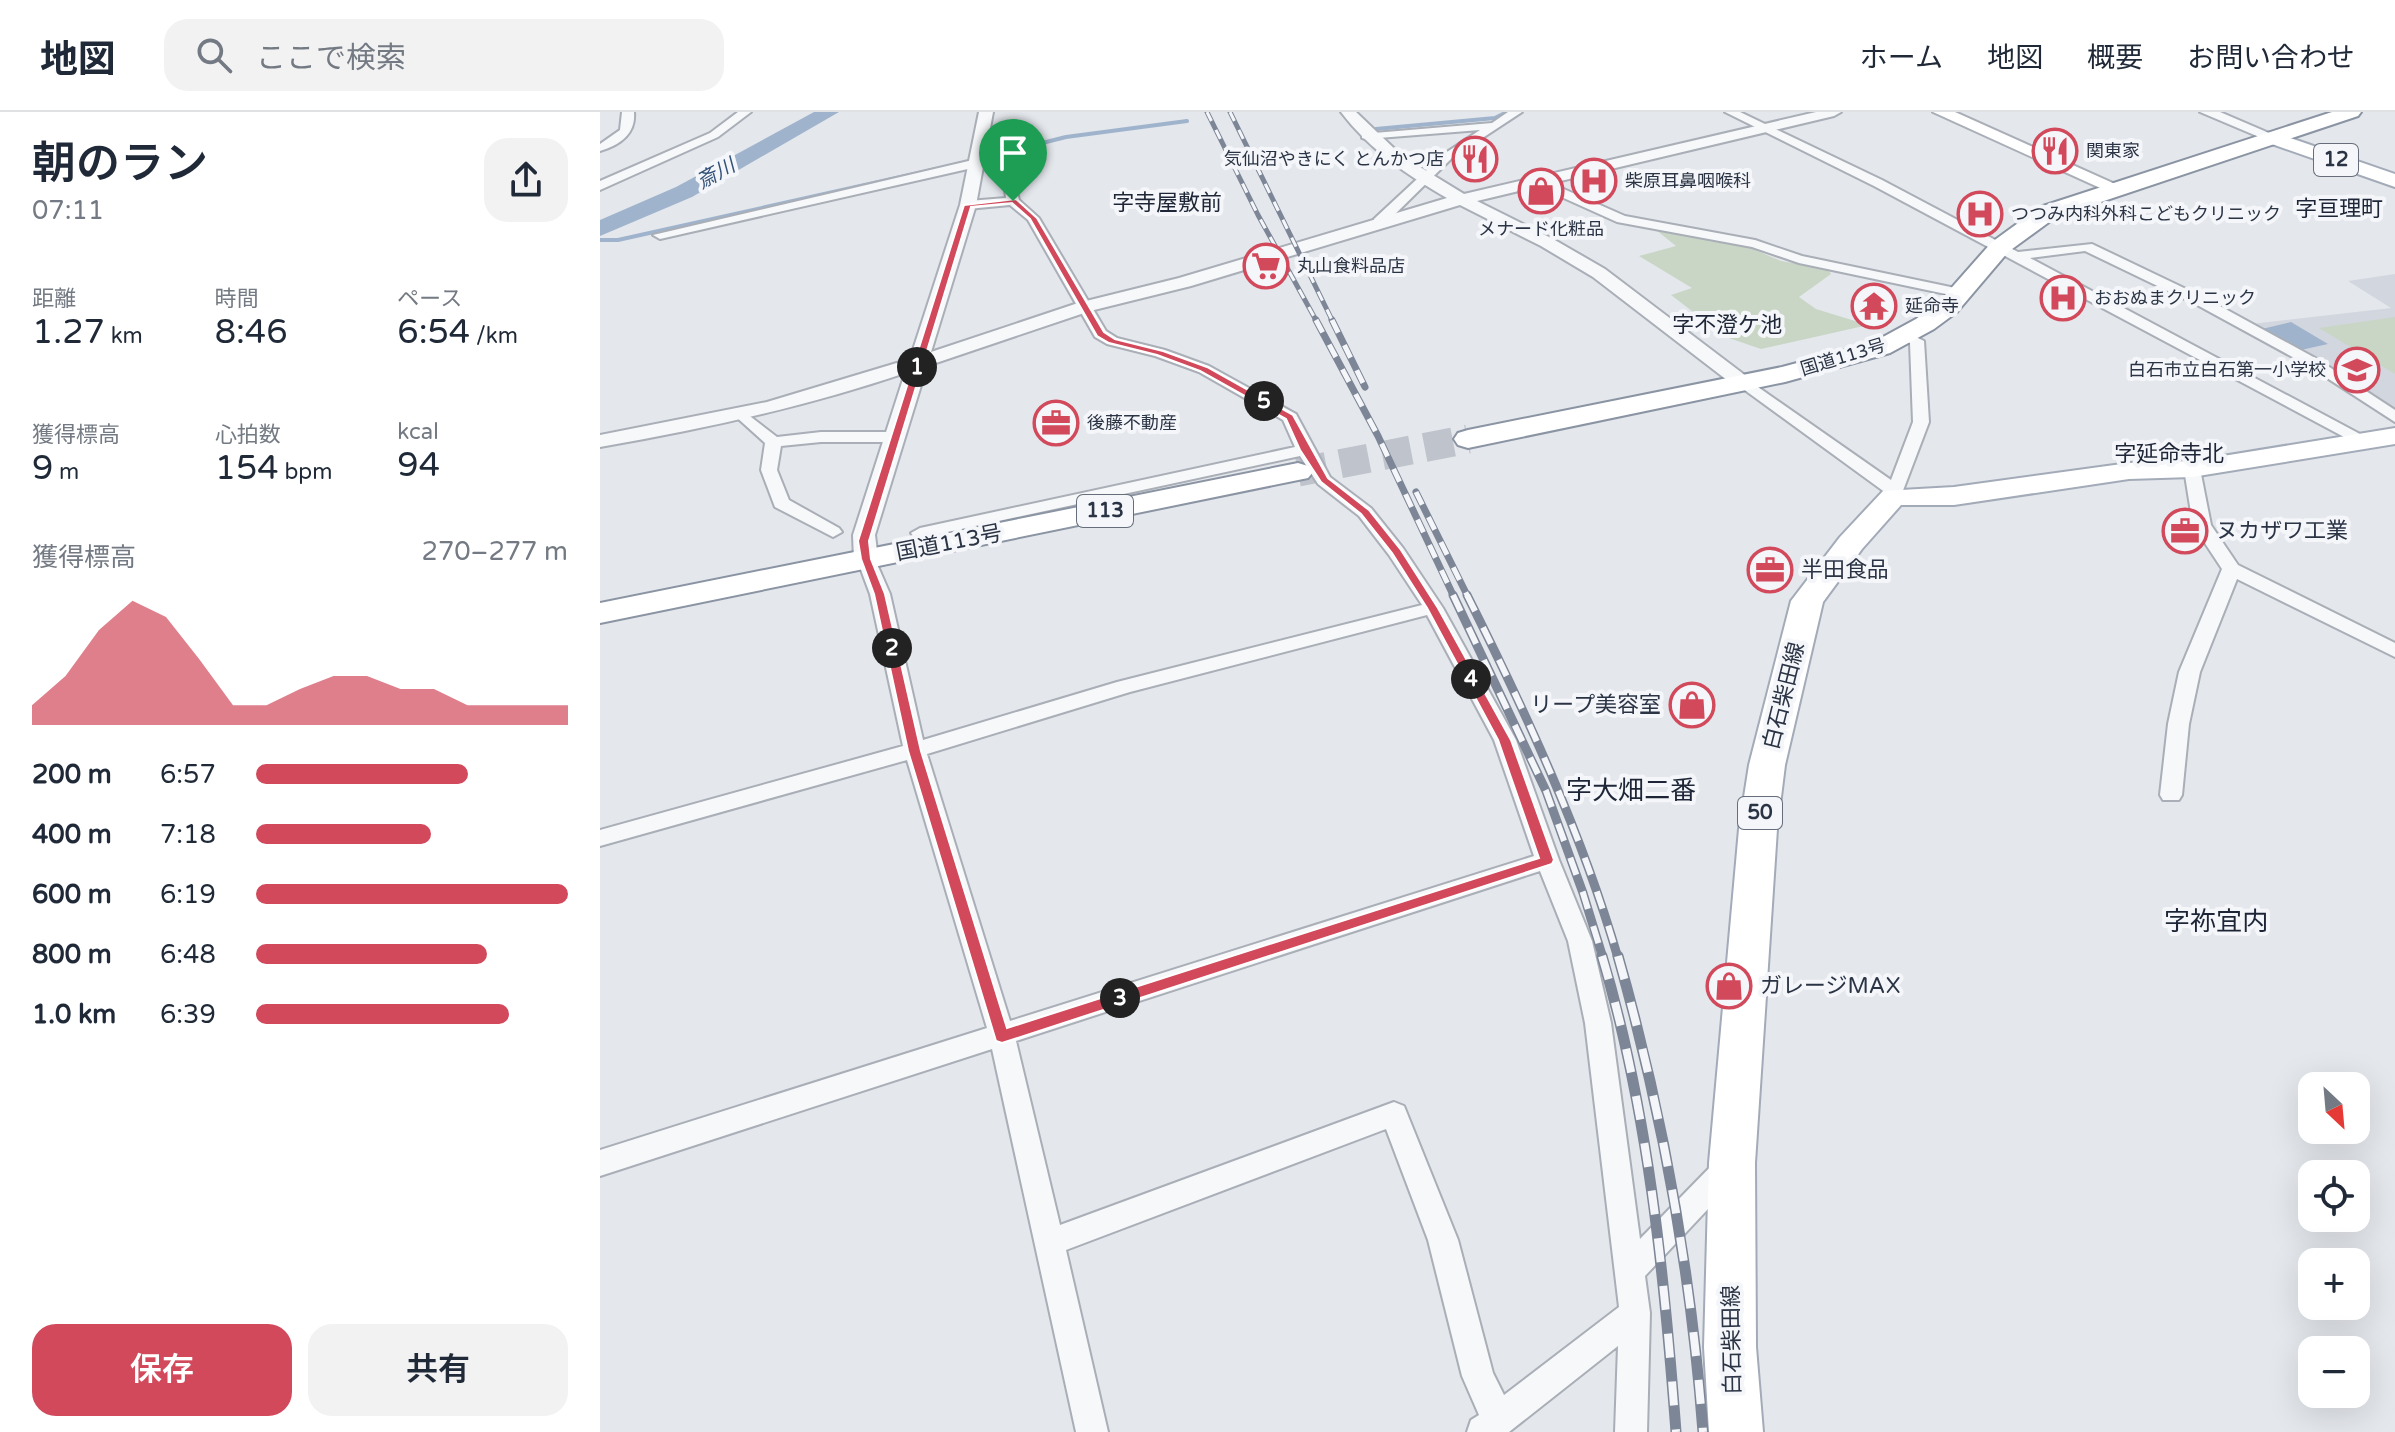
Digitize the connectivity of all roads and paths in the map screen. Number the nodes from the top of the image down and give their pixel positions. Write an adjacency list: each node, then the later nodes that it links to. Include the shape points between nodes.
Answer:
1 (628, 112): 15 (street, via 624,133)
2 (745, 112): 21 (street, via 714,135)
3 (986, 112): 16 (street)
4 (1348, 112): 13 (street)
5 (1516, 112): 11 (street)
6 (1731, 112): 12 (street)
7 (1834, 112): 12 (street)
8 (1941, 112): 22 (main road)
9 (2207, 112): 14 (street)
10 (2351, 112): 14 (highway, 国道113号)
11 (1495, 126): 13 (street); 18 (street)
12 (1768, 129): 20 (street); 28 (street)
13 (1366, 136): 18 (street)
14 (2276, 139): 19 (main road, 12); 22 (highway, 国道113号)
15 (600, 148)
16 (977, 163): 25 (street); 27 (street)
17 (1007, 175): 24 (street)
18 (1425, 178): 23 (street); 26 (street)
19 (2395, 181)
20 (1541, 183): 23 (street); 29 (street, via 1622,219 1755,244 1799,259)
21 (600, 186)
22 (2115, 188): 28 (highway, 国道113号, via 2048,212)
23 (1463, 200): 26 (street); 33 (street, via 1579,260)
24 (1013, 201): 25 (street); 30 (street, via 1033,218)
25 (968, 205): 32 (street)
26 (1379, 222): 30 (street)
27 (660, 235)
28 (2008, 251): 29 (highway, 国道113号); 35 (street, via 2087,247 2312,362); 40 (street)
29 (1960, 293): 31 (highway, 国道113号)
30 (1084, 307): 32 (street); 42 (street, via 1100,334 1112,341 1204,369 1290,417)
31 (1906, 336): 33 (highway, 国道113号, via 1840,361); 44 (street, via 1917,341 1920,358 1921,422)
32 (919, 362): 34 (street); 37 (street)
33 (1743, 383): 38 (highway, 国道113号); 44 (street)
34 (742, 415): 39 (street); 41 (street)
35 (2395, 417)
36 (2395, 436): 40 (main road)
37 (895, 437): 41 (street); 47 (street, via 864,535)
38 (1468, 439)
39 (600, 441)
40 (2365, 441): 43 (main road)
41 (773, 442): 45 (street, via 769,470 781,503)
42 (1301, 461): 46 (street); 47 (highway, 国道113号 / 113); 49 (street, via 1365,512)
43 (2192, 469): 44 (main road, via 2129,471 1954,496); 48 (street, via 2202,525)
44 (1894, 494): 58 (main road, 白石柴田線 / 50, via 1807,601 1767,765)
45 (833, 532)
46 (920, 533)
47 (866, 559): 50 (highway, 国道113号 / 113); 52 (street, via 880,594)
48 (2231, 569): 51 (street); 53 (street, via 2194,656)
49 (1433, 608): 52 (street, via 1124,687); 55 (street, via 1505,740)
50 (600, 613)
51 (2395, 651)
52 (915, 751): 54 (street); 56 (street)
53 (2171, 795)
54 (600, 838)
55 (1547, 860): 56 (street); 60 (street, via 1580,941 1598,1023)
56 (1002, 1036): 57 (street); 59 (street)
57 (600, 1163)
58 (1732, 1163): 60 (street); 65 (main road, 白石柴田線 / 50, via 1730,1347)
59 (1049, 1243): 62 (street, via 1394,1114 1443,1240); 63 (street)
60 (1628, 1273): 61 (street)
61 (1635, 1313): 62 (street); 64 (street)
62 (1490, 1426)
63 (1092, 1432)
64 (1631, 1432)
65 (1736, 1432)

